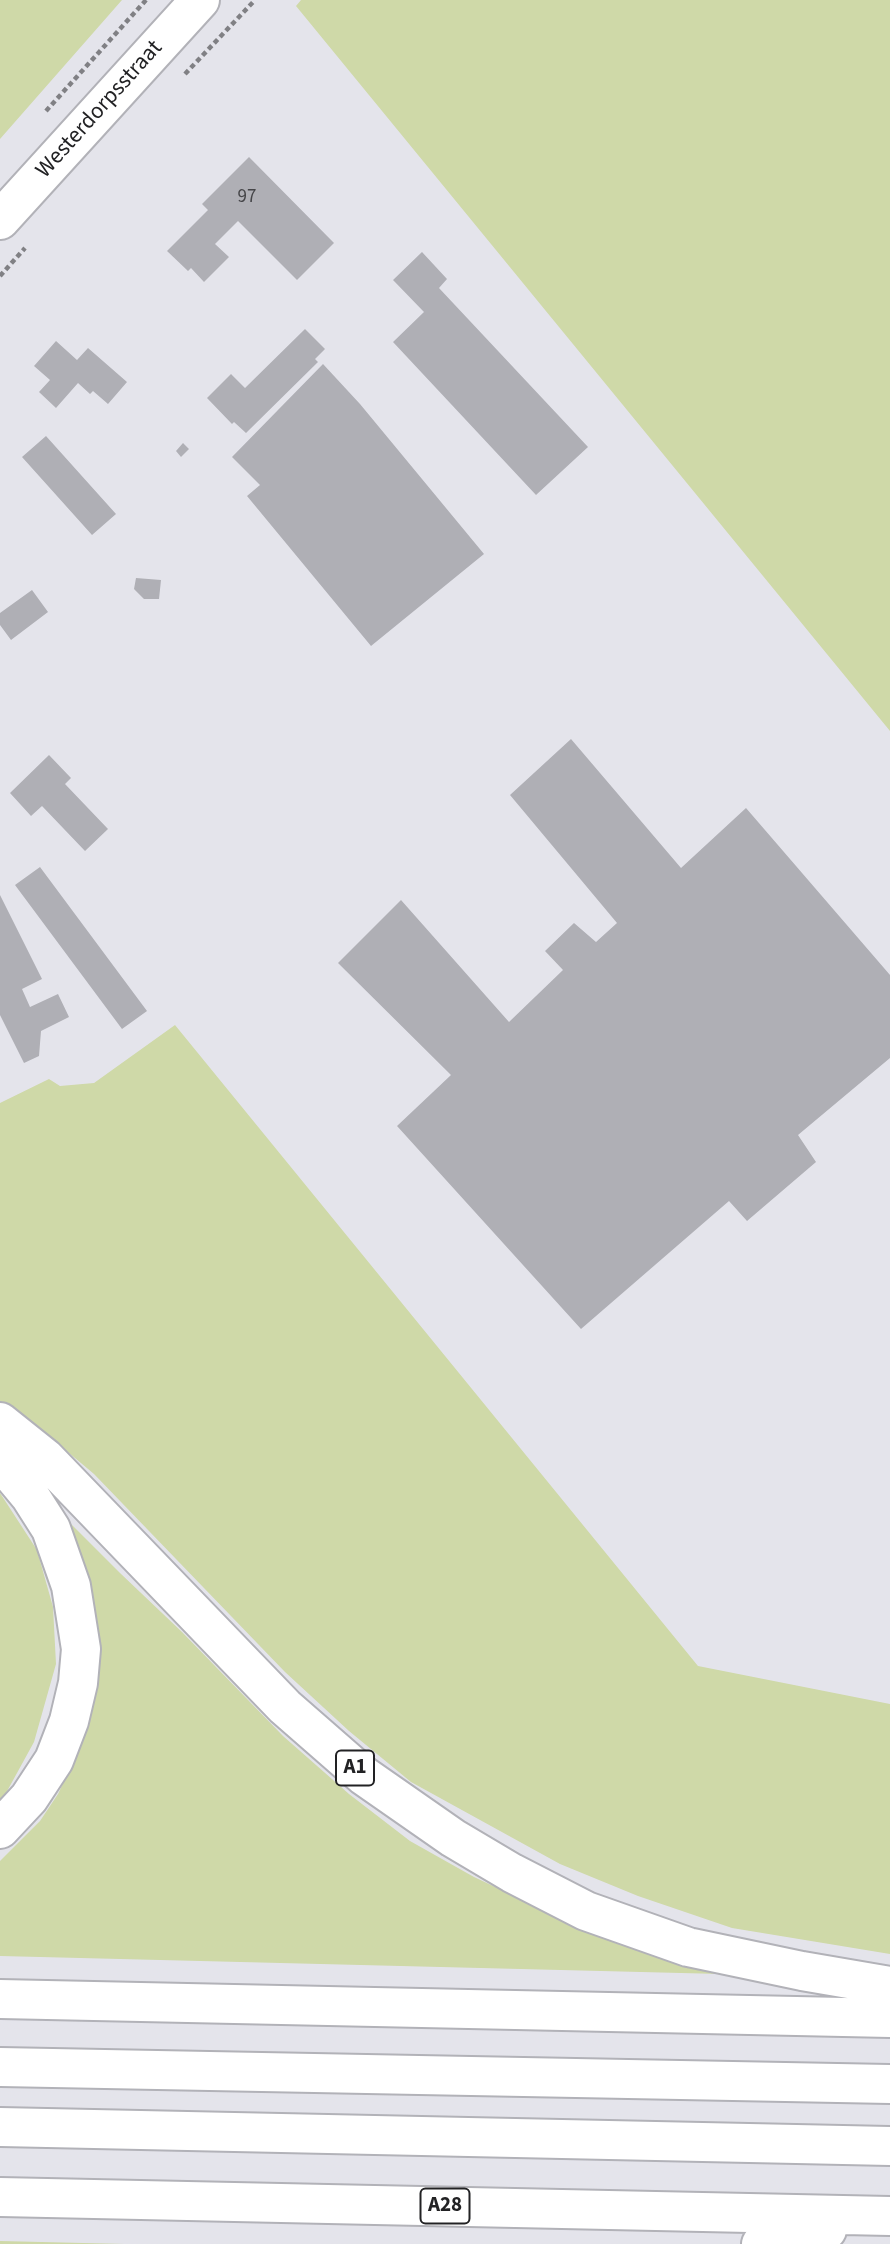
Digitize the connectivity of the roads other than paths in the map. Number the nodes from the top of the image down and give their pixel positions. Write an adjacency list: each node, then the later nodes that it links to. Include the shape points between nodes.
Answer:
1 (200, 0): 2 (main road, Westerdorpsstraat)
2 (0, 220)
3 (0, 1422): 6 (main road, A1, via 45,1458 285,1707 364,1776 453,1838 586,1911 688,1947)
4 (0, 1461): 5 (main road, via 51,1529 71,1586 81,1649 69,1721 54,1760 29,1798)
5 (0, 1829)
6 (890, 1986)
7 (0, 1999): 8 (main road)
8 (890, 2018)
9 (0, 2067): 10 (main road)
10 (890, 2084)
11 (0, 2127): 12 (main road)
12 (890, 2146)
13 (0, 2196): 14 (main road, A28)
14 (890, 2217): 15 (main road, A28)
15 (761, 2244)

